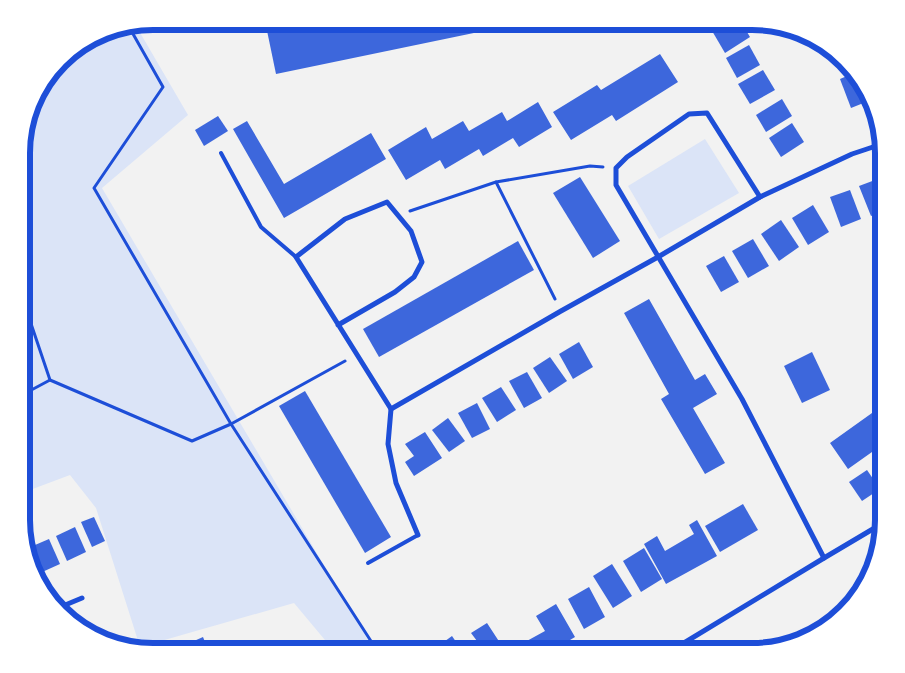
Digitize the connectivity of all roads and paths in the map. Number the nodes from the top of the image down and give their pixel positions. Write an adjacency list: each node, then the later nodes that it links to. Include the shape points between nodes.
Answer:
1 (132, 32): 17 (path, via 163,87 94,188)
2 (875, 146): 6 (street)
3 (221, 153): 8 (lane, via 261,227)
4 (616, 168): 5 (path, via 590,166); 6 (street, via 689,114 707,113); 9 (street, via 616,185)
5 (496, 182): 7 (path); 10 (path)
6 (760, 197): 9 (street)
7 (398, 216): 8 (street, via 387,202 345,219); 12 (street, via 411,232 422,262 414,277 395,292)
8 (296, 257): 12 (street)
9 (658, 257): 10 (street); 20 (street, via 742,399)
10 (561, 311): 16 (street)
11 (30, 321): 14 (path)
12 (338, 325): 13 (street)
13 (357, 354): 16 (street); 17 (path)
14 (50, 380): 15 (path); 17 (path, via 192,441)
15 (30, 391)
16 (391, 409): 19 (street, via 388,444 396,483)
17 (231, 424): 24 (path)
18 (875, 528): 20 (street)
19 (418, 535): 21 (lane)
20 (824, 558): 25 (street)
21 (368, 563)
22 (82, 598): 23 (street)
23 (64, 605)
24 (372, 643)
25 (684, 643)

